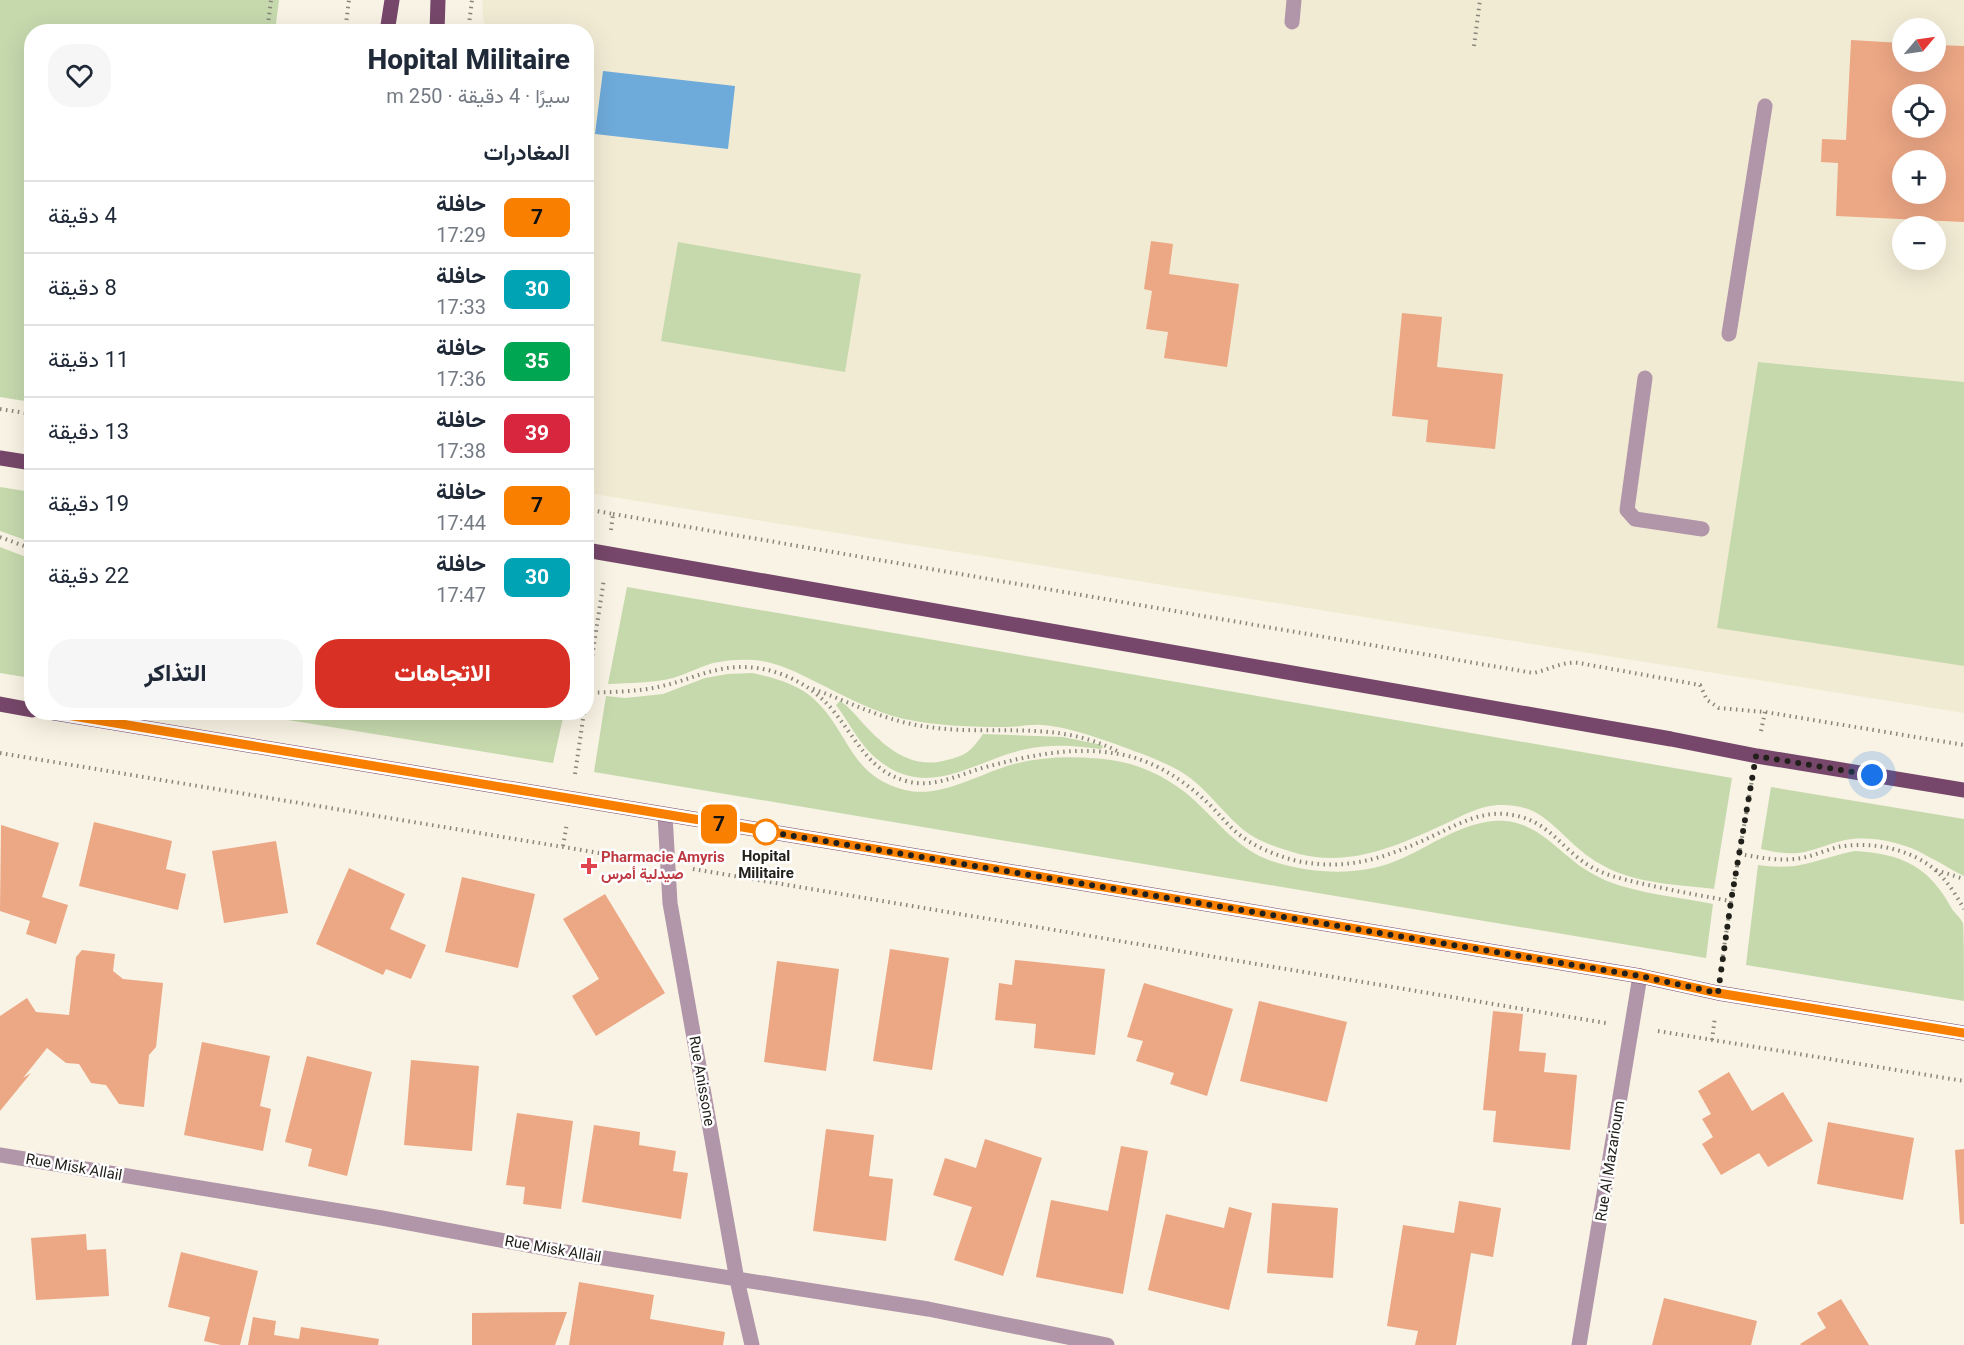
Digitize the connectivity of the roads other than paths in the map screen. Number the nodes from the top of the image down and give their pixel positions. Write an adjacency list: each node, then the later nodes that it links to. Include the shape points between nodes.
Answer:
1 (392, 0): 5 (main road)
2 (438, 0): 6 (main road)
3 (1294, 0): 4 (street)
4 (1292, 22)
5 (388, 24)
6 (437, 24)
7 (1765, 106): 8 (street)
8 (1729, 334)
9 (1645, 378): 12 (street, via 1627,510 1635,519)
10 (0, 458): 11 (main road)
11 (24, 461)
12 (1702, 529)
13 (594, 551): 17 (main road)
14 (0, 704): 15 (main road)
15 (24, 708)
16 (97, 720): 18 (main road)
17 (1964, 790)
18 (665, 815): 19 (main road); 22 (street, Rue Anissone, via 670,903)
19 (1640, 976): 20 (main road, via 1718,993); 25 (street, Rue Al Mazarioum)
20 (1964, 1033)
21 (0, 1155): 22 (street, Rue Misk Allail)
22 (737, 1280): 23 (street, Rue Anissone); 24 (street, Rue Misk Allail, via 928,1309)
23 (752, 1345)
24 (1107, 1345)
25 (1579, 1345)

